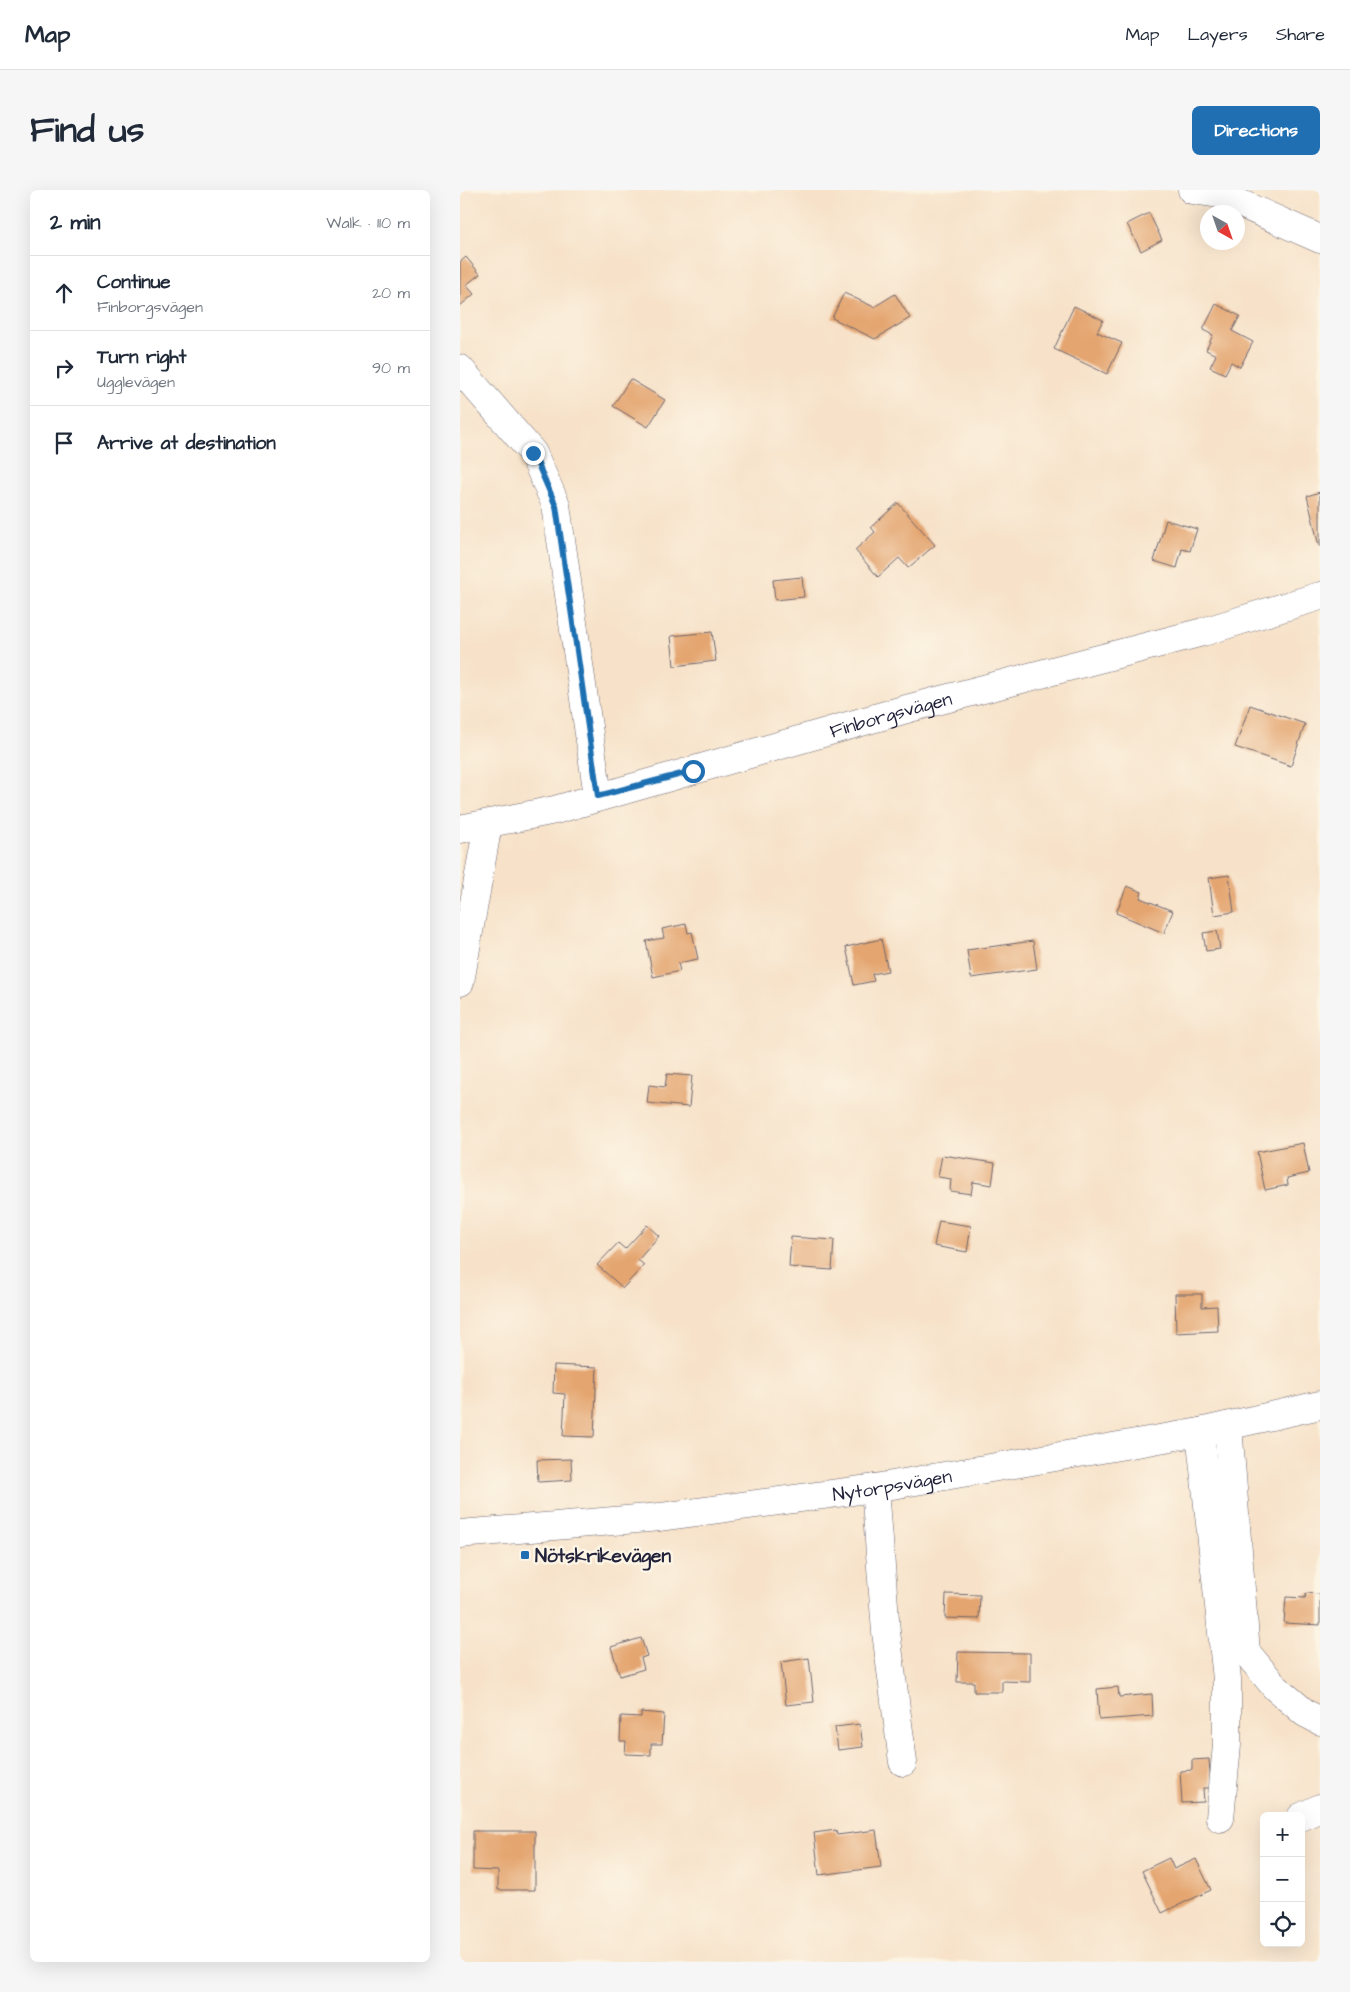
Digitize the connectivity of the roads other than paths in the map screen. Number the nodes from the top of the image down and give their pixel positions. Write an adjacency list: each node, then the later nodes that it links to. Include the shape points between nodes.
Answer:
1 (1192, 190): 2 (street, via 1219,194)
2 (1320, 239)
3 (460, 369): 5 (street, via 533,453 556,506)
4 (1320, 596): 5 (street, Finborgsvägen, via 1203,632 910,708)
5 (598, 796): 6 (street, Finborgsvägen, via 555,810)
6 (488, 824): 7 (street, Finborgsvägen); 8 (street)
7 (460, 829)
8 (460, 982)
9 (1320, 1405): 10 (street, Nytorpsvägen)
10 (1228, 1426): 11 (street, Nytorpsvägen); 14 (street, via 1246,1652 1276,1688)
11 (1200, 1432): 12 (street, Nytorpsvägen); 18 (street, via 1227,1679 1227,1745)
12 (875, 1488): 13 (street, Nytorpsvägen, via 660,1518); 15 (street, via 886,1632)
13 (460, 1534)
14 (1320, 1721)
15 (903, 1762)
16 (1320, 1808): 17 (street)
17 (1305, 1815)
18 (1220, 1818)

